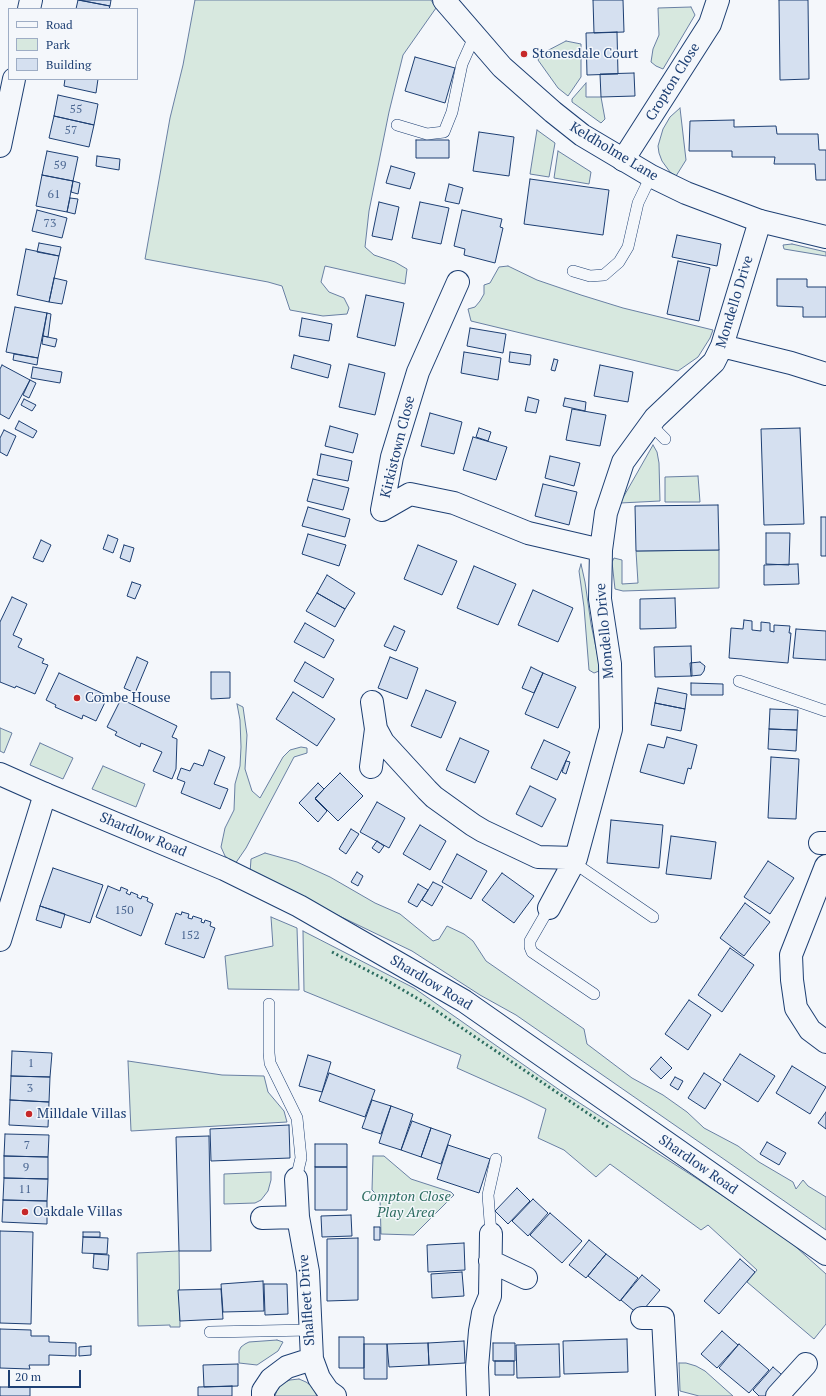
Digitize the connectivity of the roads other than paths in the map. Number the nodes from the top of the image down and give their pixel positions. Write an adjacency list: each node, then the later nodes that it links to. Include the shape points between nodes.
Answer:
1 (444, 0): 3 (street, Keldholme Lane)
2 (718, 0): 7 (street, Cropton Close, via 710,24)
3 (475, 35): 5 (lane, via 462,64 452,112 444,132 427,134); 7 (street, Keldholme Lane, via 502,67 553,112 582,135)
4 (14, 80): 6 (street)
5 (397, 125)
6 (0, 146)
7 (623, 160): 8 (street, Keldholme Lane)
8 (651, 176): 9 (street, Keldholme Lane, via 686,193); 11 (lane, via 638,203 628,247 619,262 604,275 590,276)
9 (760, 221): 10 (street, Keldholme Lane); 13 (street, Mondello Drive)
10 (826, 237)
11 (573, 271)
12 (458, 282): 15 (street, Kirkistown Close, via 418,372 392,457 382,510 410,494 454,504 528,534)
13 (722, 346): 14 (street); 15 (street, Mondello Drive, via 714,362 655,418 657,432 623,462 606,513)
14 (826, 374)
15 (601, 550): 23 (street, Mondello Drive, via 600,599 610,664 611,729)
16 (739, 680): 18 (lane)
17 (372, 702): 19 (street)
18 (826, 711)
19 (376, 729): 20 (street); 23 (street, via 383,742 434,797 473,825 538,857)
20 (371, 767)
21 (0, 774): 22 (street, Shardlow Road)
22 (44, 794): 27 (street); 36 (street, Shardlow Road, via 224,869 299,906 464,1001)
23 (574, 861): 25 (street, Mondello Drive); 26 (lane)
24 (826, 866): 30 (street, via 791,955 796,1008 810,1030)
25 (549, 908): 28 (lane, via 530,941 532,952)
26 (653, 917)
27 (0, 940)
28 (594, 994)
29 (269, 1004): 32 (lane, Shalfleet Drive, via 270,1063 297,1118 301,1158)
30 (826, 1042)
31 (496, 1159): 35 (lane, via 488,1195)
32 (296, 1179): 33 (street, Shalfleet Drive)
33 (298, 1217): 34 (street); 40 (street, Shalfleet Drive, via 308,1272)
34 (262, 1218)
35 (491, 1234): 37 (street)
36 (826, 1254)
37 (490, 1261): 38 (street); 46 (street, via 490,1296 483,1313 480,1332)
38 (526, 1278)
39 (642, 1318): 47 (street, via 663,1318)
40 (310, 1330): 41 (lane); 42 (street, Shalfleet Drive)
41 (210, 1332)
42 (312, 1359): 44 (street, Shalfleet Drive, via 286,1367 271,1379 263,1390); 45 (street, Shalfleet Drive, via 319,1378)
43 (806, 1364): 48 (street)
44 (263, 1396)
45 (335, 1396)
46 (478, 1396)
47 (667, 1396)
48 (777, 1396)

